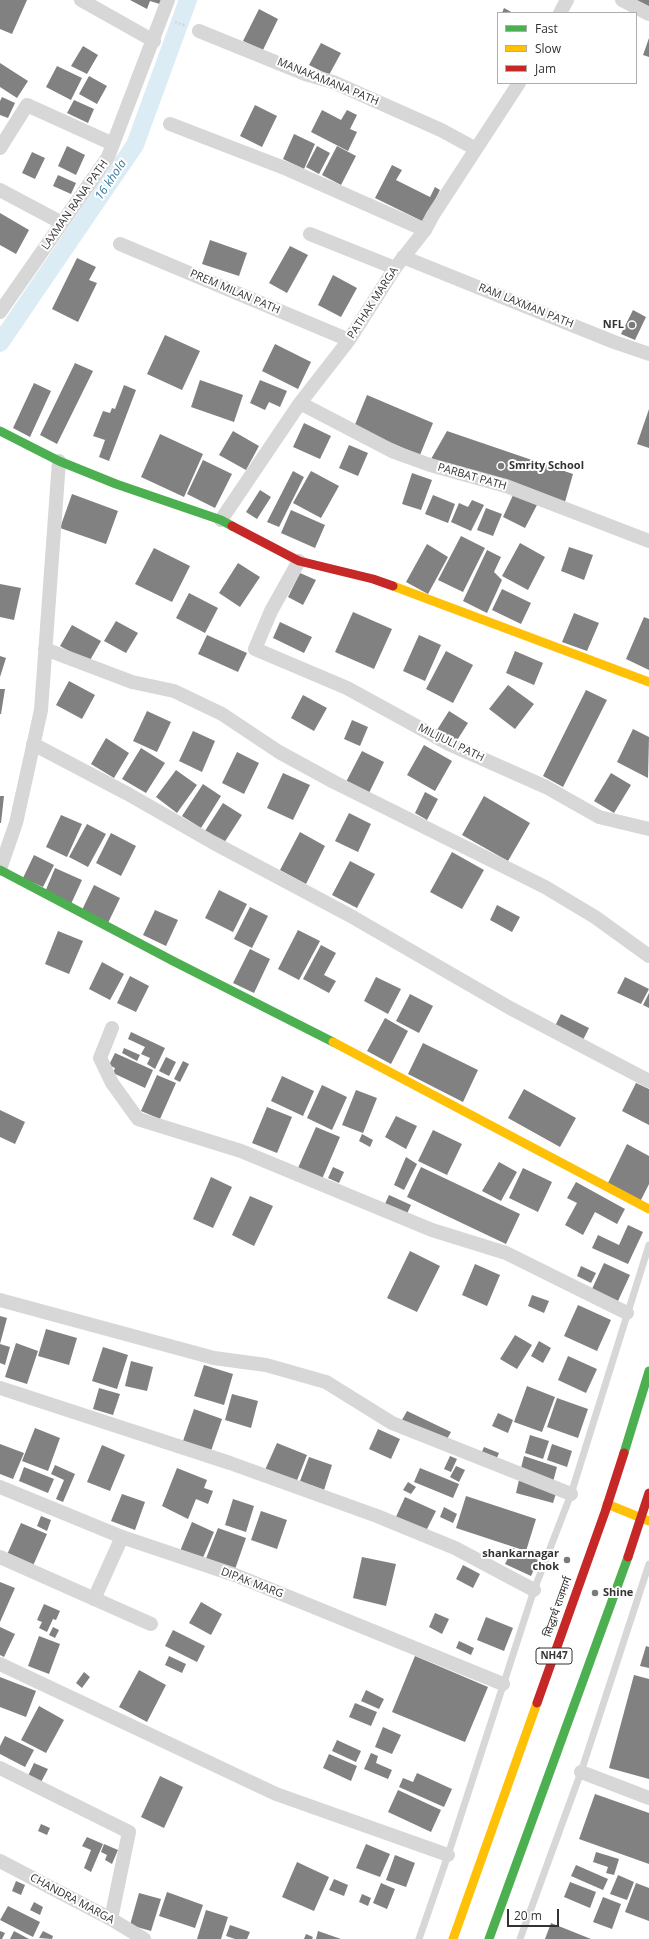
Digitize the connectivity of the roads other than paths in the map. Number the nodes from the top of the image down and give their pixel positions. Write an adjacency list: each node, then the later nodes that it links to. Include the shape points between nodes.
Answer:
1 (81, 0): 8 (street)
2 (168, 0): 8 (street, LAXMAN RANA PATH)
3 (567, 0): 5 (street)
4 (622, 0): 6 (street)
5 (561, 12)
6 (649, 14)
7 (195, 30): 13 (street, MANAKAMANA PATH, via 305,74 333,82 441,130)
8 (154, 40): 11 (street, LAXMAN RANA PATH)
9 (518, 84): 13 (street, PATHAK MARGA)
10 (170, 124): 16 (street, via 287,169)
11 (113, 144): 12 (street, via 27,105); 15 (street, LAXMAN RANA PATH, via 108,157)
12 (0, 148)
13 (476, 149): 16 (street, PATHAK MARGA)
14 (0, 190): 15 (street)
15 (62, 223): 20 (street, LAXMAN RANA PATH)
16 (425, 230): 19 (street, PATHAK MARGA)
17 (310, 234): 19 (street, RAM LAXMAN PATH)
18 (120, 244): 21 (street, PREM MILAN PATH)
19 (399, 263): 21 (street, PATHAK MARGA); 22 (street, RAM LAXMAN PATH)
20 (0, 312)
21 (349, 340): 23 (street, PATHAK MARGA)
22 (649, 354)
23 (300, 403): 26 (street, PATHAK MARGA); 27 (street, PARBAT PATH, via 394,452 430,465 513,488)
24 (0, 431): 25 (main road)
25 (59, 461): 26 (main road, via 116,484); 29 (street)
26 (221, 520): 28 (main road)
27 (649, 541)
28 (299, 561): 30 (main road, via 373,580); 32 (street, MILIJULI PATH, via 271,611 255,649 347,688 449,744 546,787 599,817)
29 (45, 649): 31 (street, via 41,710); 34 (street, via 132,682 174,691 222,714 279,752 334,782 545,887)
30 (649, 682)
31 (33, 744): 33 (street, via 16,823); 36 (street, via 349,915 510,1008)
32 (649, 829)
33 (0, 869): 37 (main road)
34 (649, 956)
35 (112, 1028): 40 (street, via 100,1058 112,1083 138,1119 241,1152 432,1230 506,1253)
36 (649, 1081)
37 (649, 1209)
38 (649, 1245): 40 (lane)
39 (0, 1300): 45 (street, via 214,1358 266,1365 326,1382 392,1423)
40 (627, 1313): 45 (lane)
41 (649, 1371): 46 (main road, सिद्धार्थ राजमार्ग / NH47)
42 (0, 1388): 51 (street, via 230,1463 377,1516 455,1548)
43 (0, 1487): 48 (street, DIPAK MARG)
44 (649, 1493): 47 (main road, NH47)
45 (571, 1494): 51 (lane)
46 (607, 1504): 47 (main road); 64 (main road, सिद्धार्थ राजमार्ग / NH47)
47 (645, 1520): 65 (main road, NH47)
48 (122, 1537): 52 (street); 55 (street, DIPAK MARG, via 235,1575)
49 (0, 1557): 52 (street)
50 (649, 1564): 57 (lane)
51 (534, 1590): 55 (lane)
52 (94, 1599): 53 (street)
53 (151, 1624)
54 (0, 1664): 59 (street, via 276,1794)
55 (503, 1684): 59 (lane)
56 (0, 1768): 61 (street, via 129,1832)
57 (581, 1772): 58 (street); 66 (lane)
58 (649, 1798)
59 (448, 1855): 63 (lane)
60 (0, 1861): 61 (street, CHANDRA MARGA)
61 (111, 1919): 62 (street, CHANDRA MARGA)
62 (144, 1939)
63 (419, 1939)
64 (453, 1939)
65 (489, 1939)
66 (520, 1939)

